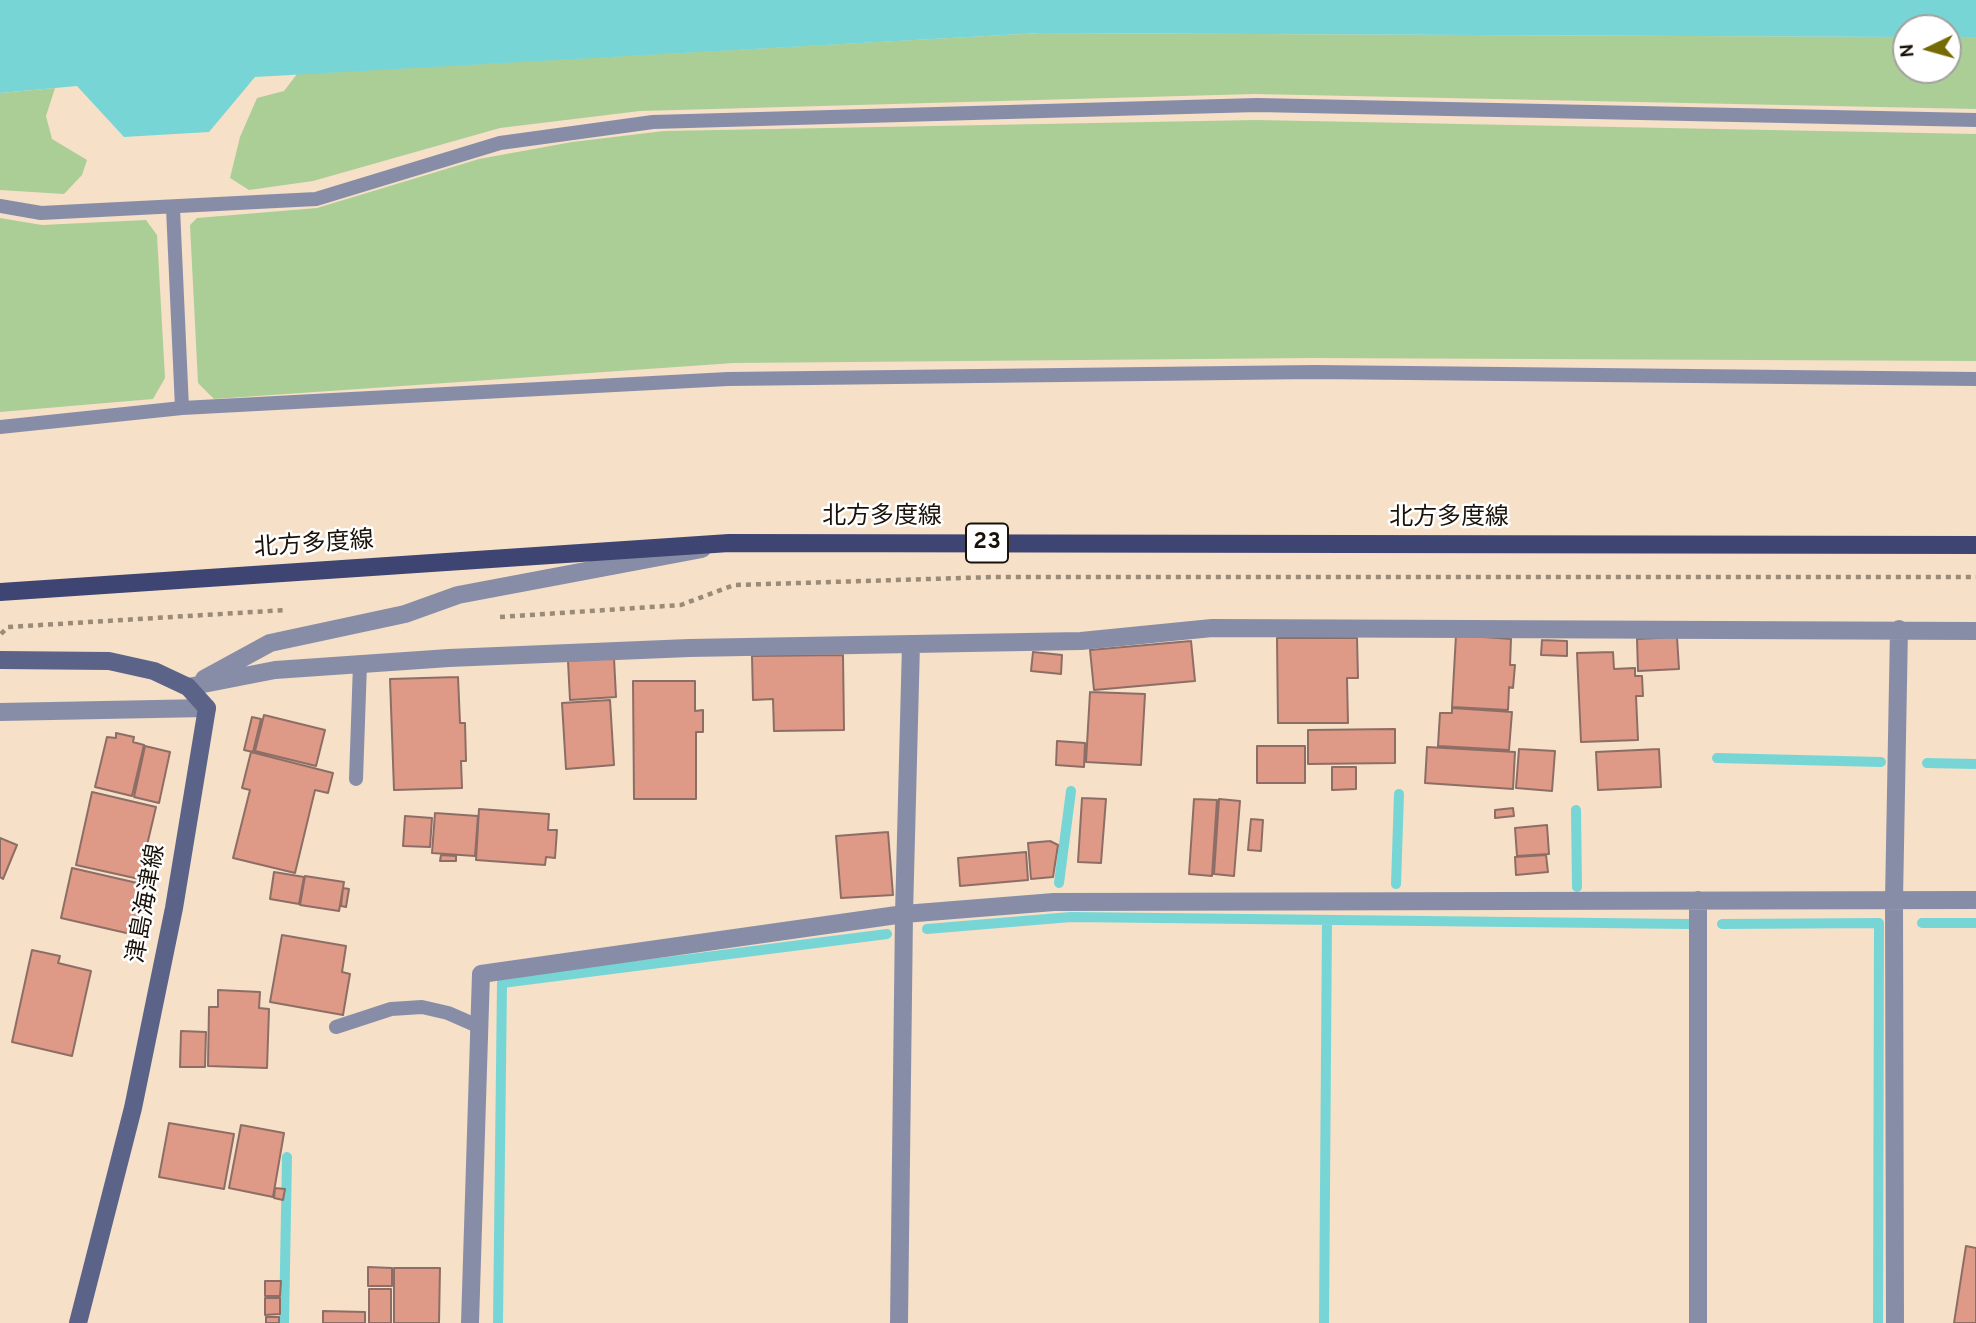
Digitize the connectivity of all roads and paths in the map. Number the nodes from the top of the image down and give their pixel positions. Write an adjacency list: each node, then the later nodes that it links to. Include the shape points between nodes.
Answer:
1 (1976, 120): 3 (lane, via 1256,105 653,122 500,143 316,199)
2 (0, 206): 3 (lane, via 41,213)
3 (173, 208): 5 (lane)
4 (1976, 379): 5 (lane, via 1315,372 728,379)
5 (182, 408): 6 (lane)
6 (0, 427)
7 (729, 542): 8 (main road, 北方多度線 / 23); 10 (main road, 北方多度線 / 23); 19 (street, via 664,559 458,595 405,614 270,643)
8 (1976, 545)
9 (1976, 578): 12 (path, via 980,577 734,584 681,605)
10 (0, 592)
11 (294, 609): 15 (path, via 8,627)
12 (489, 618)
13 (1899, 629): 14 (street); 16 (street, via 1212,628 1081,641); 24 (street)
14 (1976, 631)
15 (0, 635)
16 (911, 644): 18 (street, via 689,648); 26 (street)
17 (0, 660): 19 (main road, via 109,662 154,671)
18 (360, 664): 19 (street, via 275,670); 22 (lane)
19 (188, 687): 20 (main road)
20 (207, 708): 21 (street); 29 (main road, 津島海津線, via 174,908 136,1095)
21 (0, 712)
22 (356, 779)
23 (1698, 900): 24 (street); 26 (street, via 1054,902); 32 (street)
24 (1894, 900): 25 (street); 33 (street)
25 (1976, 900)
26 (904, 914): 28 (street, via 481,974); 31 (street)
27 (336, 1027): 28 (lane, via 391,1009 422,1007)
28 (480, 1027): 30 (street)
29 (78, 1323)
30 (470, 1323)
31 (899, 1323)
32 (1698, 1323)
33 (1895, 1323)

